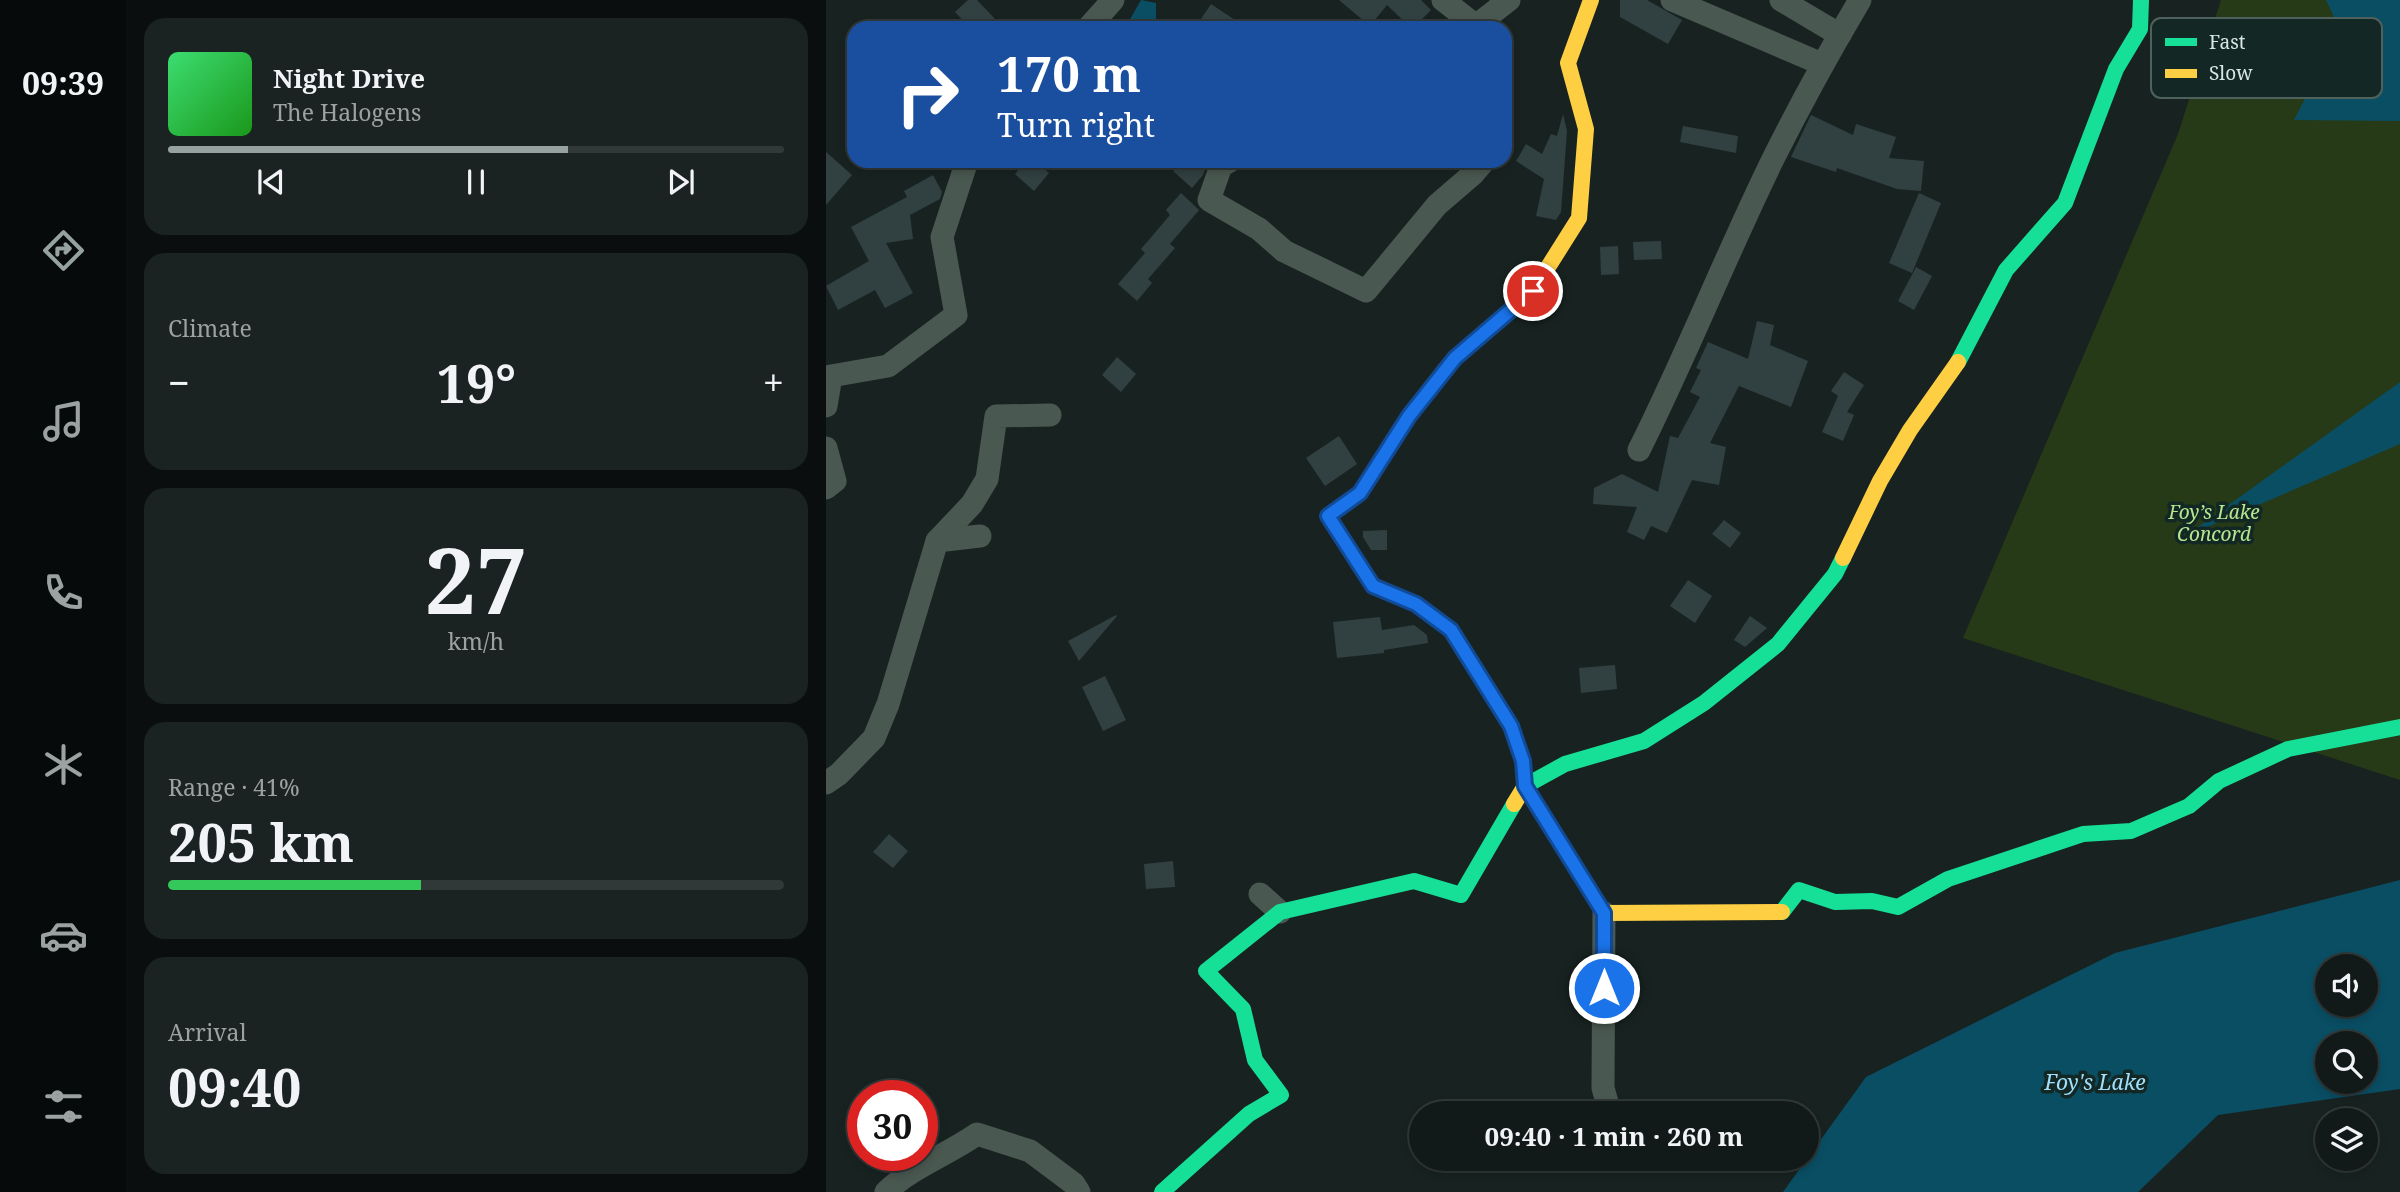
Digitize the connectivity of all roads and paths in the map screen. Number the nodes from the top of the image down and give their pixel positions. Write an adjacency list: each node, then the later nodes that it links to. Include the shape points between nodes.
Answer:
1 (1113, 0): 9 (street)
2 (1443, 0): 10 (street)
3 (1509, 0): 11 (street)
4 (1591, 0): 27 (street, via 1568,63 1586,129 1578,218 1533,291 1455,358 1409,416 1360,493 1328,516 1373,586 1416,604 1451,630 1511,726 1523,761)
5 (1672, 0): 13 (street)
6 (1781, 0): 12 (street)
7 (1860, 0): 12 (street)
8 (2141, 0): 27 (street, via 2140,29 2116,69 2065,203 2006,271 1954,370 1880,481 1835,574 1778,644 1704,703 1644,741 1565,764)
9 (1094, 21)
10 (1467, 21)
11 (1482, 21)
12 (1840, 35): 13 (street)
13 (1822, 64): 21 (street)
14 (965, 168): 17 (street, via 942,237 956,315 888,366)
15 (1220, 168): 16 (street, via 1209,200 1259,229 1284,251 1366,291 1437,205)
16 (1477, 168)
17 (828, 377): 18 (street)
18 (826, 406)
19 (1050, 415): 24 (street, via 996,416 987,479 972,504)
20 (826, 448): 22 (street, via 835,481)
21 (1639, 450)
22 (826, 488)
23 (980, 536): 24 (street)
24 (937, 541): 26 (street, via 874,738)
25 (2400, 727): 30 (street, via 2288,749 2219,781 2189,806 2131,831 2083,834 1948,879 1898,907 1872,901 1835,902 1799,890 1783,912)
26 (826, 783)
27 (1525, 786): 29 (street, via 1461,895 1414,881); 30 (street)
28 (1260, 894): 29 (street)
29 (1280, 912): 34 (street, via 1206,971 1243,1009 1255,1060 1281,1095 1249,1114)
30 (1604, 913): 31 (street)
31 (1607, 1101)
32 (886, 1192): 33 (street, via 902,1177 977,1135 1030,1151)
33 (1079, 1192)
34 (1162, 1192)

